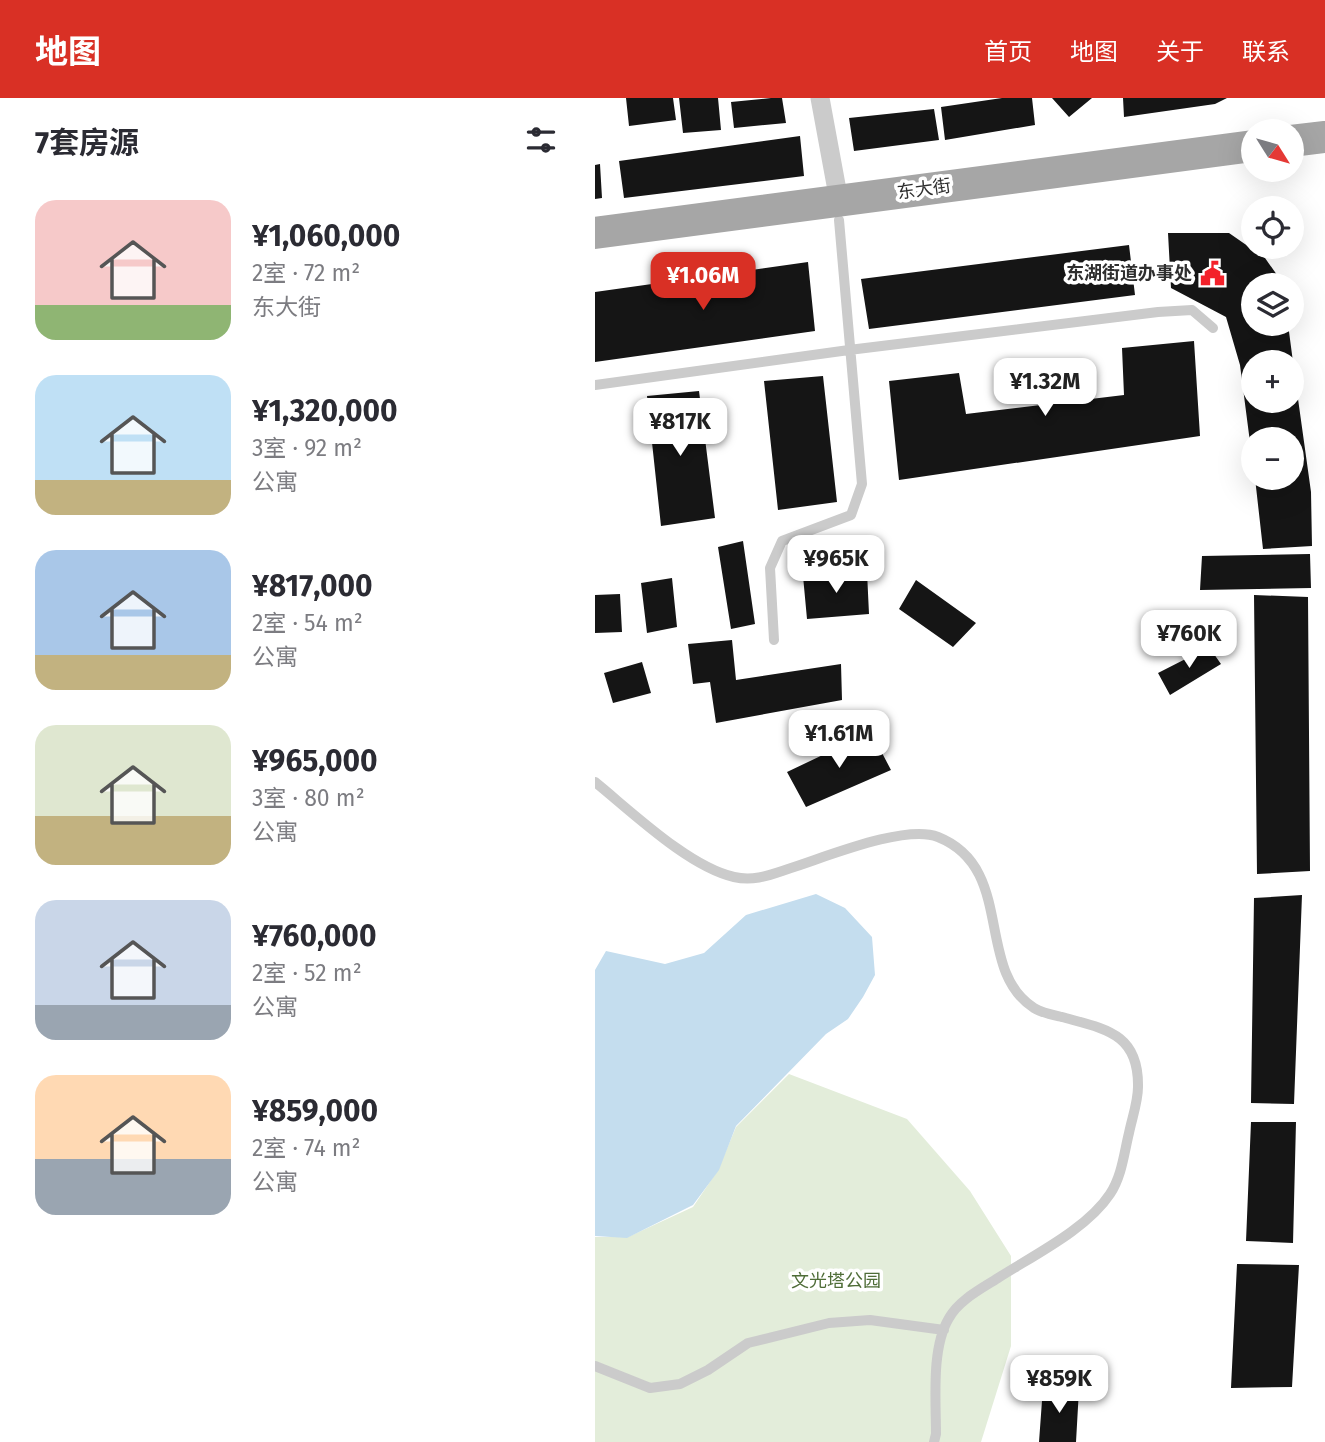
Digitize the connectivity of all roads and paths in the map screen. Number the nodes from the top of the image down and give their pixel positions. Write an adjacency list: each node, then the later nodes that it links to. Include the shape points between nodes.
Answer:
1 (820, 98): 8 (street)
2 (1325, 137): 3 (main road)
3 (1304, 139)
4 (1241, 148): 8 (main road, 东大街)
5 (1325, 156): 6 (main road)
6 (1304, 159)
7 (1241, 167): 8 (main road, 东大街)
8 (839, 210): 9 (main road, 东大街); 10 (main road, 东大街); 12 (lane)
9 (595, 233)
10 (595, 252)
11 (1213, 328): 12 (lane, via 1192,310 1170,311)
12 (849, 350): 13 (lane); 14 (lane, via 862,484 851,515 782,541 770,568)
13 (595, 385)
14 (773, 640)
15 (595, 782): 16 (lane, via 674,846 708,868 735,878 759,879 906,834 937,836 962,851 979,873 990,901 1005,973 1021,998 1037,1010 1105,1029 1125,1043 1137,1060 1139,1091 1119,1176 1110,1194 1069,1233 968,1297 949,1317)
16 (944, 1330): 17 (lane, via 870,1320 829,1323 748,1343 680,1384 650,1388); 18 (lane)
17 (595, 1366)
18 (933, 1442)

